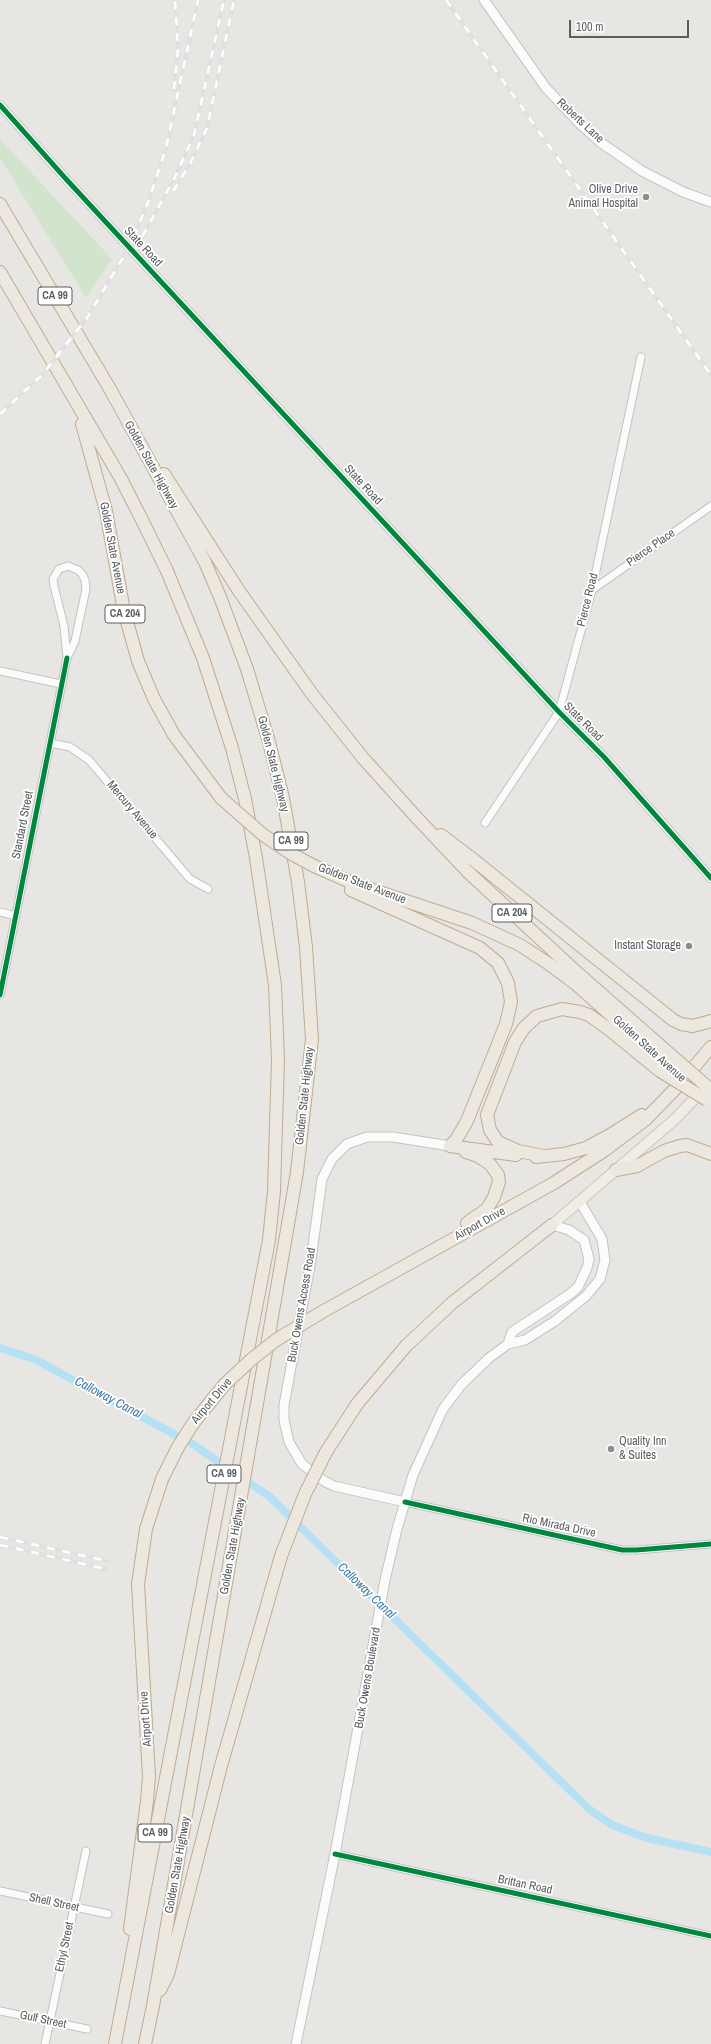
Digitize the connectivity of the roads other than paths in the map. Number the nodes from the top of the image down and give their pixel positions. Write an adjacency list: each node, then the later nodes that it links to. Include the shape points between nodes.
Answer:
1 (484, 0): 3 (main road, Roberts Lane, via 546,88 600,142 642,171 683,192)
2 (0, 105): 14 (street, State Road)
3 (711, 202)
4 (0, 204): 7 (highway, Golden State Highway / CA 99)
5 (0, 272): 8 (highway, Golden State Highway / CA 99)
6 (641, 357): 10 (street, Pierce Road)
7 (110, 388): 16 (highway, Golden State Avenue / CA 204, via 222,565 293,668 353,746); 46 (highway, Golden State Highway / CA 99, via 205,562 234,633 269,742 283,798 297,874 306,946 312,1039 297,1172)
8 (78, 409): 18 (highway, Golden State Avenue / CA 204, bridge, via 106,512 124,611 138,661 154,699 174,735 221,798 249,824); 45 (highway, Golden State Highway / CA 99, bridge, via 120,477 158,552 182,605 213,686 232,748 256,858 274,985 278,1060 274,1191 269,1240)
9 (711, 506): 10 (street, Pierce Place)
10 (592, 590): 14 (street, Pierce Road)
11 (67, 658): 11 (street, Standard Street, via 75,641 86,589 82,574 68,566 58,569 54,579 64,626); 13 (street, Standard Street)
12 (0, 671): 13 (street)
13 (61, 684): 15 (street, Standard Street)
14 (559, 712): 17 (street, Pierce Road); 19 (street, State Road, via 604,757)
15 (50, 742): 20 (street, Mercury Avenue, via 81,752 190,879); 22 (street, Standard Street)
16 (417, 818): 24 (highway, via 470,857 673,1020 693,1026); 26 (highway, Golden State Avenue / CA 204, via 467,871)
17 (485, 823)
18 (314, 867): 26 (highway, Golden State Avenue / CA 204, via 355,884 472,923 520,945 577,985); 29 (highway, via 345,887 480,948 493,958 504,974 510,991 509,1017 467,1121)
19 (711, 878)
20 (208, 889)
21 (0, 912): 22 (street)
22 (16, 916): 23 (street, Standard Street)
23 (0, 995)
24 (711, 1021)
25 (711, 1047): 28 (highway, Airport Drive, via 678,1086)
26 (669, 1063): 27 (highway, Golden State Avenue / CA 204, bridge); 27 (highway, bridge); 31 (highway, via 610,1030 589,1015 562,1009 537,1016 524,1028 515,1042 487,1115 490,1130 498,1142 518,1151)
27 (710, 1089): 32 (main road)
28 (654, 1109): 31 (highway, via 586,1148); 35 (highway, Airport Drive, via 621,1139 554,1183)
29 (450, 1146): 31 (highway); 35 (highway, via 478,1156 490,1164 498,1175 497,1189 491,1203 482,1214); 37 (main road, Buck Owens Access Road, via 393,1137 367,1137 347,1144 332,1158 322,1179 311,1260 284,1406 288,1442 302,1464 334,1486)
30 (711, 1154): 32 (highway, via 687,1145 680,1146 664,1151 637,1166)
31 (544, 1156)
32 (616, 1170): 33 (main road)
33 (580, 1202): 34 (main road); 36 (main road, Buck Owens Boulevard, via 602,1240 605,1260 600,1279 586,1296 555,1321 525,1340)
34 (552, 1225): 36 (main road, Buck Owens Boulevard, via 569,1230 584,1240 589,1259 587,1268 578,1287 537,1318 512,1332); 46 (highway, bridge, via 452,1303 406,1346 357,1404 326,1452 305,1494 281,1556 221,1766 168,1974)
35 (412, 1262): 45 (highway, Airport Drive, bridge, via 292,1329 264,1349 204,1407 162,1479 146,1529 138,1584 139,1630 148,1736 148,1787 133,1896)
36 (508, 1344): 37 (main road, Buck Owens Boulevard, via 461,1385 443,1409 423,1452)
37 (405, 1502): 38 (street, Rio Mirada Drive, via 622,1550); 40 (main road, Buck Owens Boulevard, via 385,1580)
38 (711, 1544)
39 (86, 1851): 42 (street, Ethyl Street)
40 (335, 1854): 44 (street, Brittan Road); 53 (main road, Buck Owens Boulevard)
41 (0, 1891): 42 (street, Shell Street)
42 (74, 1907): 43 (street, Shell Street); 48 (street, Ethyl Street)
43 (108, 1914)
44 (711, 1936)
45 (123, 2000): 51 (highway, Golden State Highway / CA 99)
46 (153, 2006): 52 (highway, Golden State Highway / CA 99)
47 (0, 2011): 48 (street, Gulf Street)
48 (50, 2021): 49 (street, Gulf Street); 50 (street, Ethyl Street)
49 (87, 2029)
50 (45, 2044)
51 (115, 2044)
52 (145, 2044)
53 (296, 2044)

